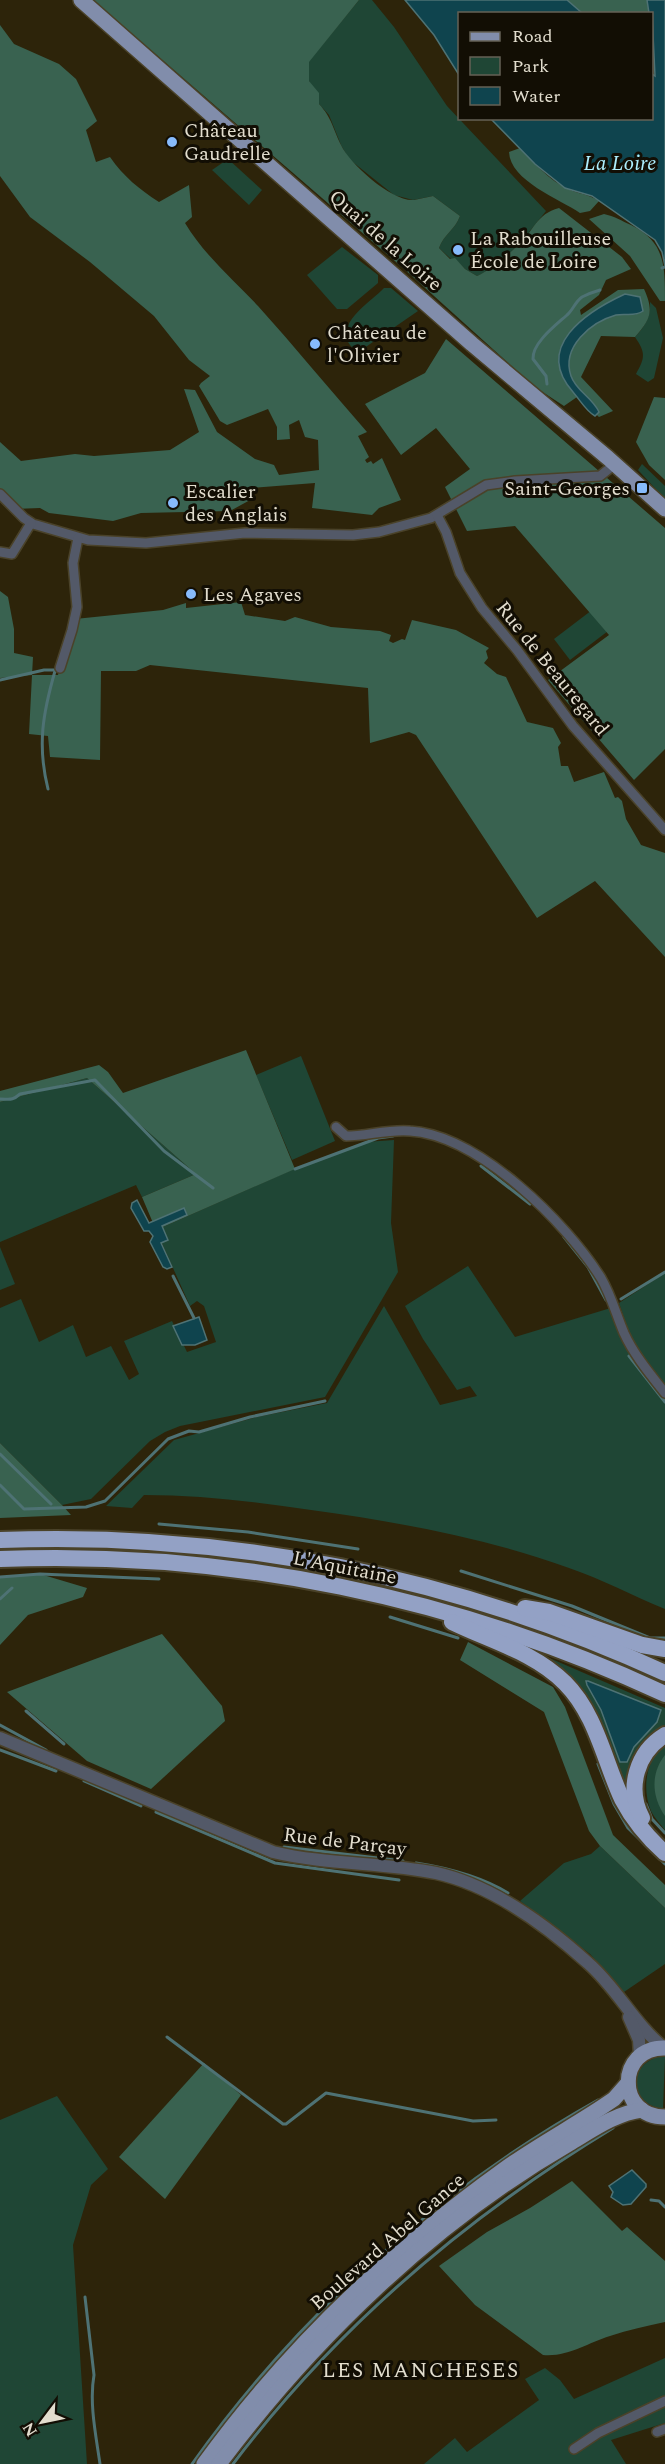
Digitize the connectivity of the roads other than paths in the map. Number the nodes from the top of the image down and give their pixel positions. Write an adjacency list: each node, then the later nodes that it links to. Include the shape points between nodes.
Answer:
1 (81, 0): 2 (main road, Quai de la Loire)
2 (615, 464): 4 (main road, Quai de la Loire); 5 (street, via 600,476 486,485)
3 (0, 494): 6 (street)
4 (665, 509)
5 (437, 514): 7 (street, via 422,521 353,535 245,533 146,543); 10 (street, Rue de Beauregard, via 460,573 482,608 573,726)
6 (31, 523): 7 (street); 8 (street, via 12,554)
7 (78, 538): 9 (street, via 73,563 77,607)
8 (0, 552)
9 (60, 668)
10 (665, 830)
11 (336, 1127): 12 (street, via 346,1136 390,1131 444,1138 477,1155 542,1207 601,1279 630,1345)
12 (665, 1393)
13 (0, 1540): 15 (highway, L'Aquitaine, via 124,1540 247,1551 358,1570)
14 (0, 1559): 16 (highway, L'Aquitaine, via 96,1558 207,1566 318,1582)
15 (467, 1598): 17 (highway, via 549,1612 642,1645); 18 (highway, L'Aquitaine, via 576,1635)
16 (408, 1602): 19 (highway, L'Aquitaine, via 534,1640); 23 (highway, via 522,1652 566,1684 588,1717 630,1814)
17 (665, 1649)
18 (665, 1673)
19 (665, 1694)
20 (665, 1735): 22 (highway, via 641,1760 634,1789 639,1813)
21 (0, 1738): 24 (street, Rue de Parçay, via 273,1852 316,1861 436,1873 479,1887 567,1945 600,1975)
22 (665, 1845)
23 (665, 1853)
24 (625, 2007): 25 (street, Rue de Parçay); 26 (street, Rue de Parçay, via 639,2040)
25 (665, 2048): 26 (main road)
26 (640, 2056): 27 (main road)
27 (628, 2083): 28 (main road, via 633,2101); 32 (main road, Boulevard Abel Gance, via 615,2099 502,2170 398,2254 299,2350 240,2416)
28 (642, 2110): 29 (main road); 33 (main road, Boulevard Abel Gance, via 623,2115 538,2163 435,2238 315,2350)
29 (665, 2116)
30 (665, 2401): 31 (street)
31 (574, 2449)
32 (204, 2464)
33 (219, 2464)

